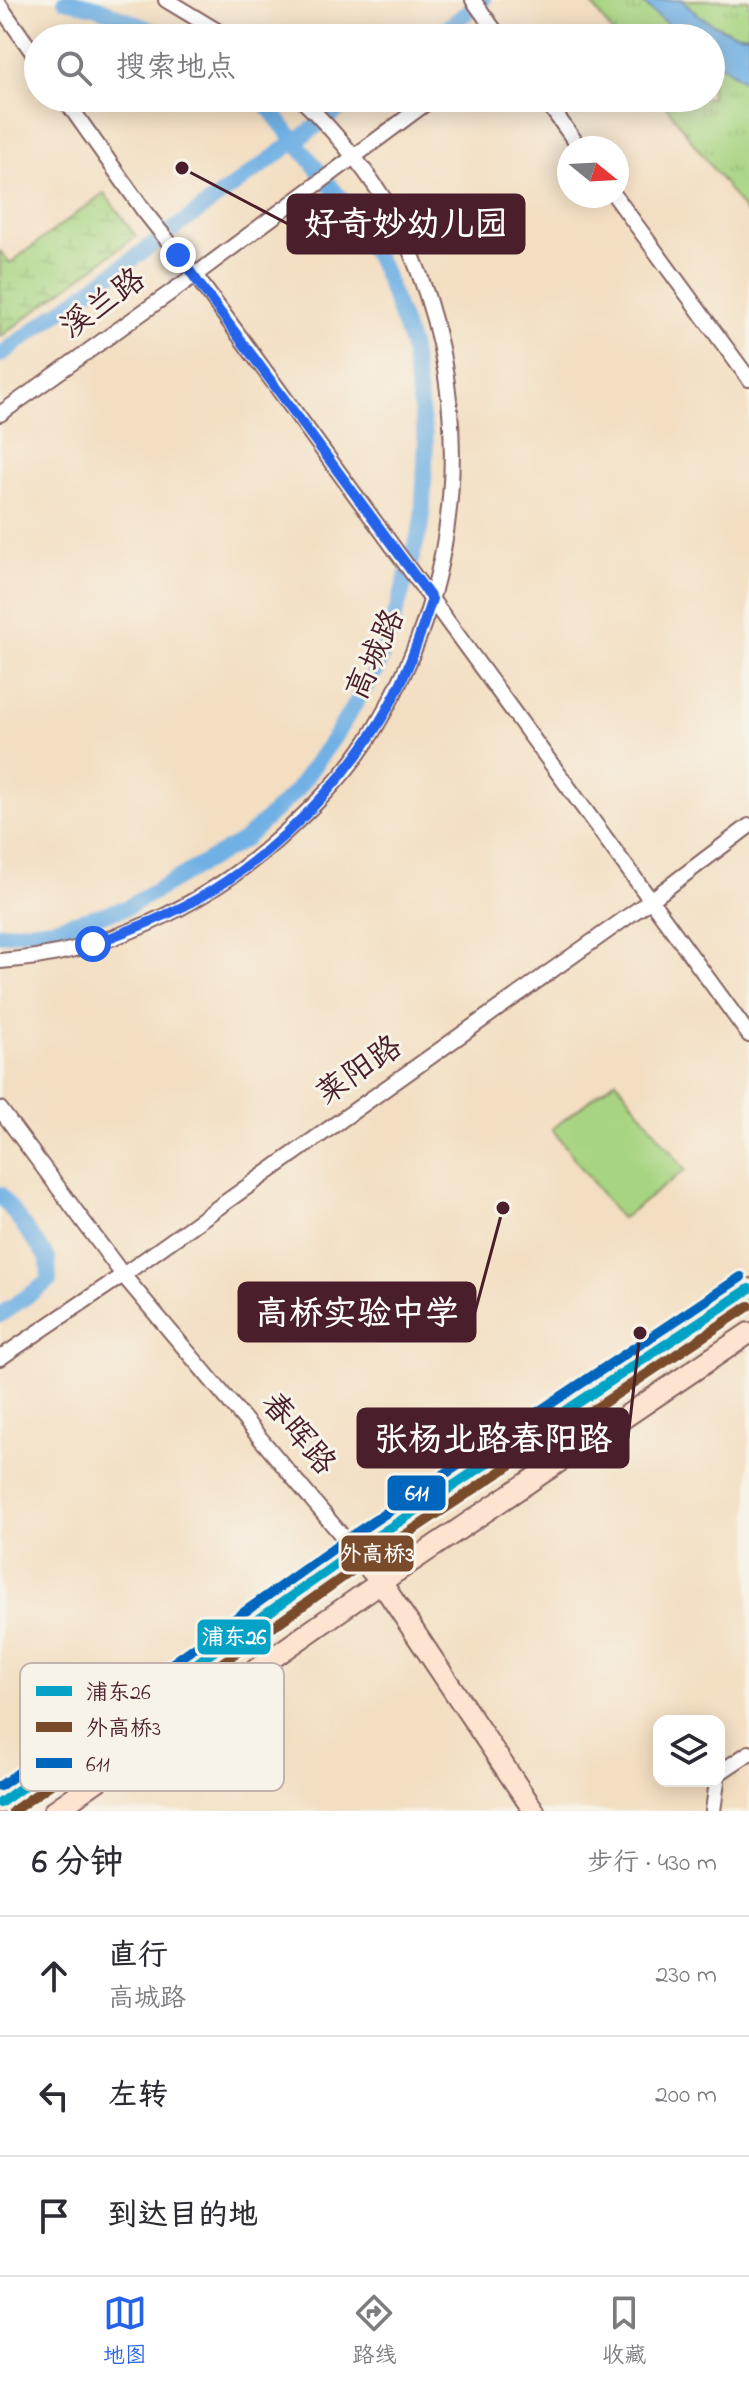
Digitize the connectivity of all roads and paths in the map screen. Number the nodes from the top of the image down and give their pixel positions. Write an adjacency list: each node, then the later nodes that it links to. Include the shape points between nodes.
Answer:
1 (166, 0): 4 (street)
2 (473, 0): 5 (street)
3 (2, 9): 6 (street)
4 (206, 24)
5 (490, 24)
6 (24, 40)
7 (74, 112): 14 (street)
8 (313, 112): 12 (street, 高城路)
9 (414, 112): 12 (street, 溪兰路)
10 (554, 112): 11 (street)
11 (571, 136)
12 (354, 156): 14 (street, 溪兰路); 17 (street, 高城路, via 402,231 433,312 452,416 451,510)
13 (624, 208): 15 (street)
14 (195, 275): 16 (street, 溪兰路); 17 (street)
15 (749, 379)
16 (0, 414)
17 (432, 599): 19 (street); 20 (street, 高城路, via 406,671 366,743 316,805 252,863 147,924 93,944)
18 (749, 826): 19 (street, 莱阳路)
19 (651, 900): 21 (street); 23 (street, 莱阳路)
20 (0, 961)
21 (749, 1035)
22 (0, 1109): 23 (street, 春晖路)
23 (123, 1275): 26 (street, 莱阳路); 27 (street, 春晖路)
24 (749, 1289): 27 (main road)
25 (749, 1333): 28 (main road)
26 (0, 1358)
27 (355, 1551): 28 (main road, 春晖路); 29 (main road)
28 (381, 1582): 30 (main road); 38 (main road, 春晖路)
29 (197, 1663)
30 (265, 1663)
31 (749, 1753): 32 (street)
32 (725, 1769)
33 (716, 1787): 39 (street)
34 (20, 1789): 36 (main road)
35 (83, 1791): 37 (main road)
36 (0, 1803)
37 (54, 1811)
38 (534, 1811)
39 (713, 1811)

